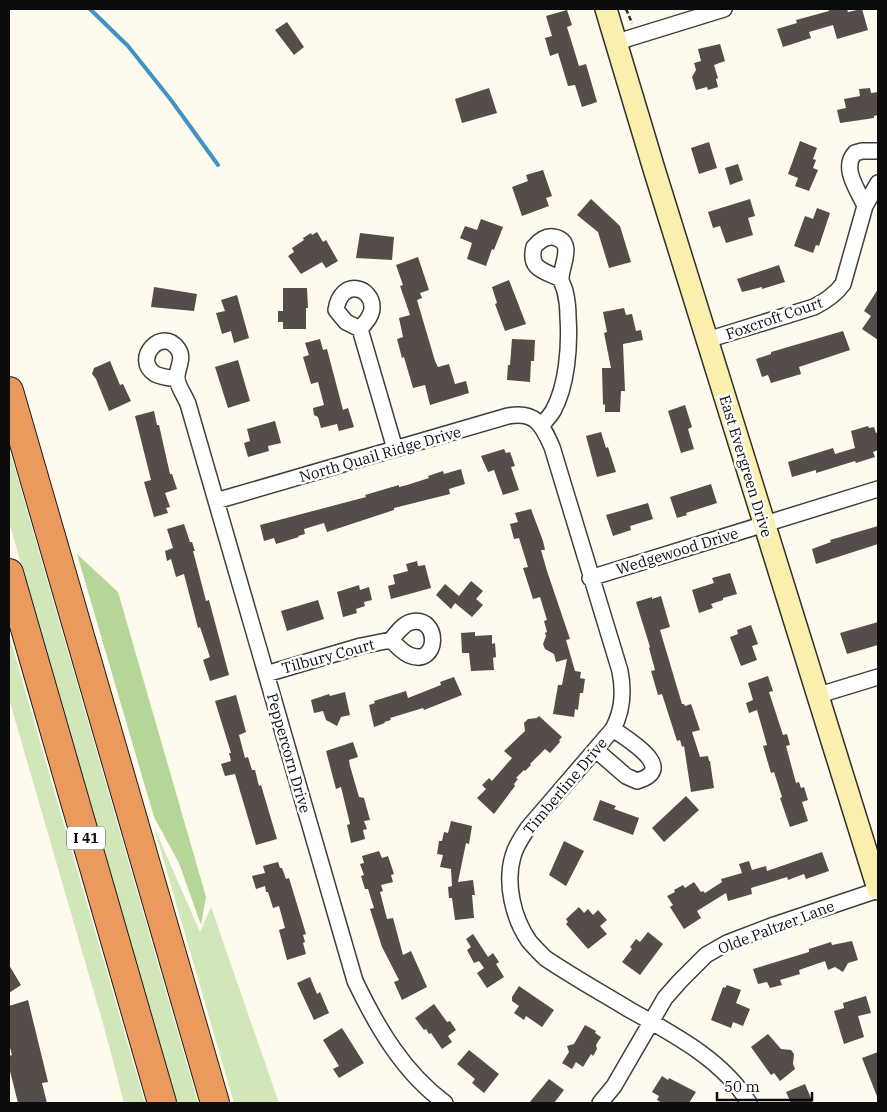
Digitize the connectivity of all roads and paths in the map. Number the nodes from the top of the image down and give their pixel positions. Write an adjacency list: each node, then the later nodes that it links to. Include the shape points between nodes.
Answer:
1 (606, 9): 3 (street, East Evergreen Drive)
2 (724, 9): 3 (street)
3 (616, 42): 9 (street, East Evergreen Drive)
4 (878, 151): 6 (street, via 855,153 849,163 848,171)
5 (878, 183): 6 (street, Foxcroft Court)
6 (865, 206): 9 (street, Foxcroft Court, via 843,284 837,293 814,307)
7 (561, 279): 12 (street, via 569,346 559,398 553,412)
8 (360, 329): 13 (street)
9 (707, 340): 16 (street, East Evergreen Drive)
10 (177, 378): 15 (street, Peppercorn Drive, via 188,404)
11 (9, 391): 28 (highway)
12 (541, 426): 13 (street, North Quail Ridge Drive, via 531,416 520,414); 18 (street, Timberline Drive, via 552,448)
13 (395, 450): 15 (street, North Quail Ridge Drive)
14 (878, 489): 16 (street, Wedgewood Drive)
15 (216, 501): 20 (street, Peppercorn Drive)
16 (764, 524): 18 (street, Wedgewood Drive); 22 (street, East Evergreen Drive)
17 (9, 573): 27 (highway, I 41)
18 (590, 578): 23 (street, Timberline Drive, via 623,689 619,719)
19 (391, 640): 20 (street, Tilbury Court)
20 (266, 674): 29 (street, Peppercorn Drive, via 355,981 399,1057 417,1079)
21 (878, 677): 22 (street)
22 (818, 695): 25 (street, East Evergreen Drive)
23 (613, 729): 24 (street, Timberline Drive); 24 (street, via 649,756 652,769 649,775 637,781)
24 (596, 750): 26 (street, Timberline Drive, via 518,843 510,877 511,897 522,930 545,958)
25 (878, 889): 26 (street, Olde Paltzer Lane, via 774,924 706,955 665,998)
26 (652, 1022): 30 (street, Olde Paltzer Lane, via 614,1086); 31 (street, Timberline Drive, via 715,1064)
27 (162, 1103)
28 (215, 1103)
29 (444, 1103)
30 (600, 1103)
31 (749, 1103)

